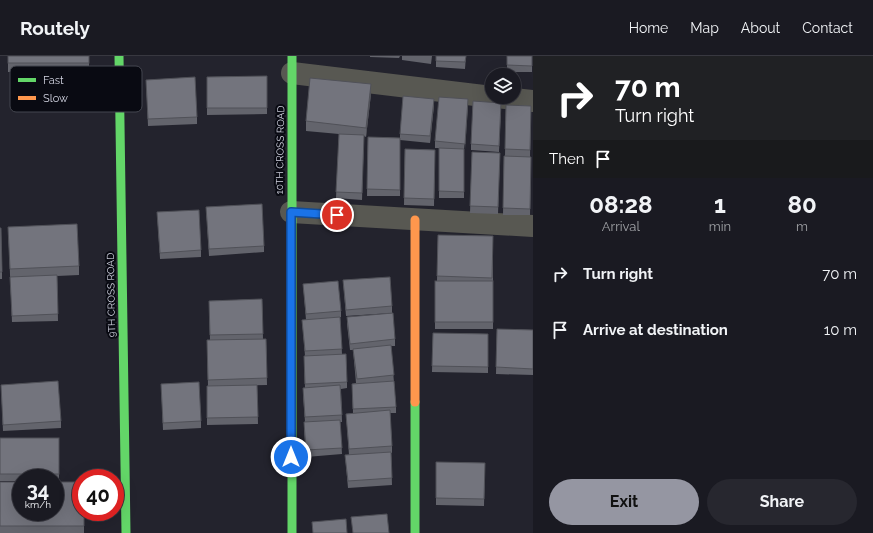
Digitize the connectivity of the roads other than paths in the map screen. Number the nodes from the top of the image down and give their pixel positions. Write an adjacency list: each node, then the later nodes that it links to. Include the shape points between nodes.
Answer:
1 (119, 56): 3 (street, 9TH CROSS ROAD)
2 (292, 64): 4 (street); 8 (street, 10TH CROSS ROAD)
3 (119, 66)
4 (485, 96)
5 (521, 100): 6 (street)
6 (533, 101)
7 (120, 112): 11 (street, 9TH CROSS ROAD)
8 (291, 212): 9 (street); 12 (street, 10TH CROSS ROAD)
9 (415, 220): 10 (street); 13 (street)
10 (533, 226)
11 (126, 533)
12 (292, 533)
13 (415, 533)

